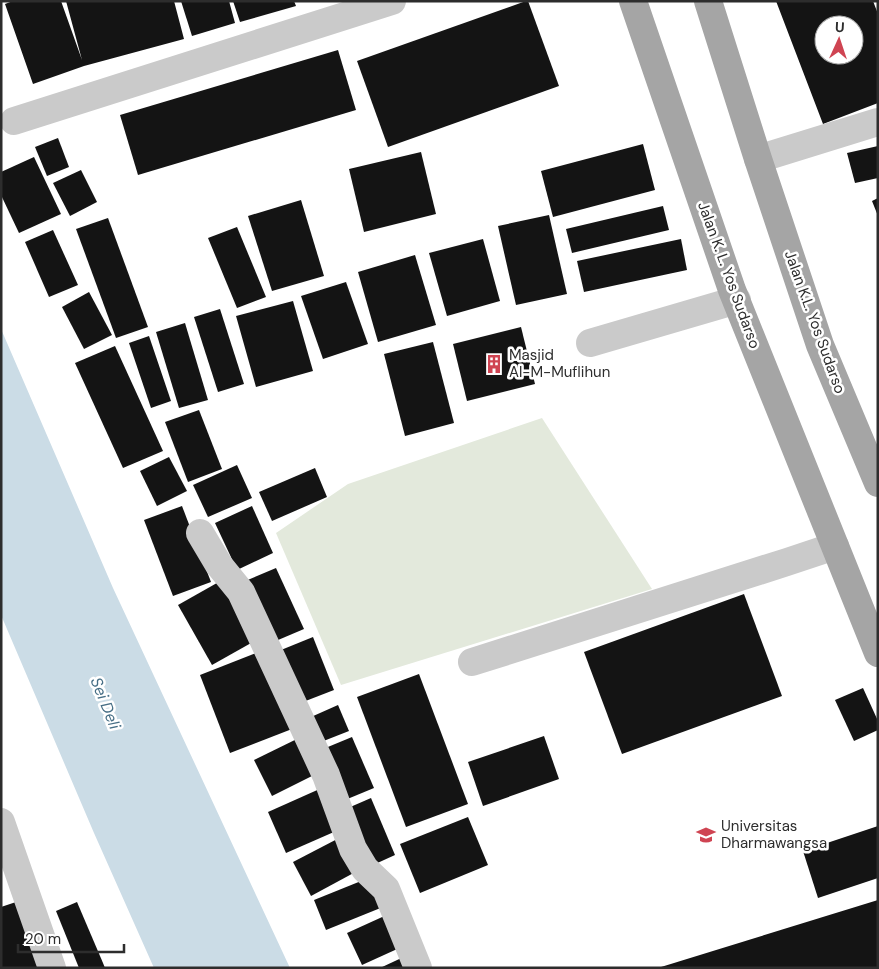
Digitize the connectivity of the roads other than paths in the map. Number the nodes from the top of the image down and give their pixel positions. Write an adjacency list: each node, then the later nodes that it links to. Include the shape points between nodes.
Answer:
1 (392, 1): 4 (street)
2 (633, 1): 7 (main road, Jalan K. L. Yos Sudarso)
3 (708, 1): 6 (main road)
4 (14, 121)
5 (878, 122): 6 (street)
6 (758, 159): 9 (main road, Jalan K.L. Yos Sudarso, via 820,345)
7 (737, 300): 8 (street); 11 (main road, Jalan K. L. Yos Sudarso)
8 (590, 343)
9 (878, 483)
10 (200, 534): 17 (street, via 241,592 326,775 353,849 365,869 386,889)
11 (835, 546): 12 (main road); 13 (street)
12 (878, 653)
13 (472, 662)
14 (1, 822): 15 (street)
15 (6, 851): 16 (street)
16 (52, 968)
17 (418, 968)

